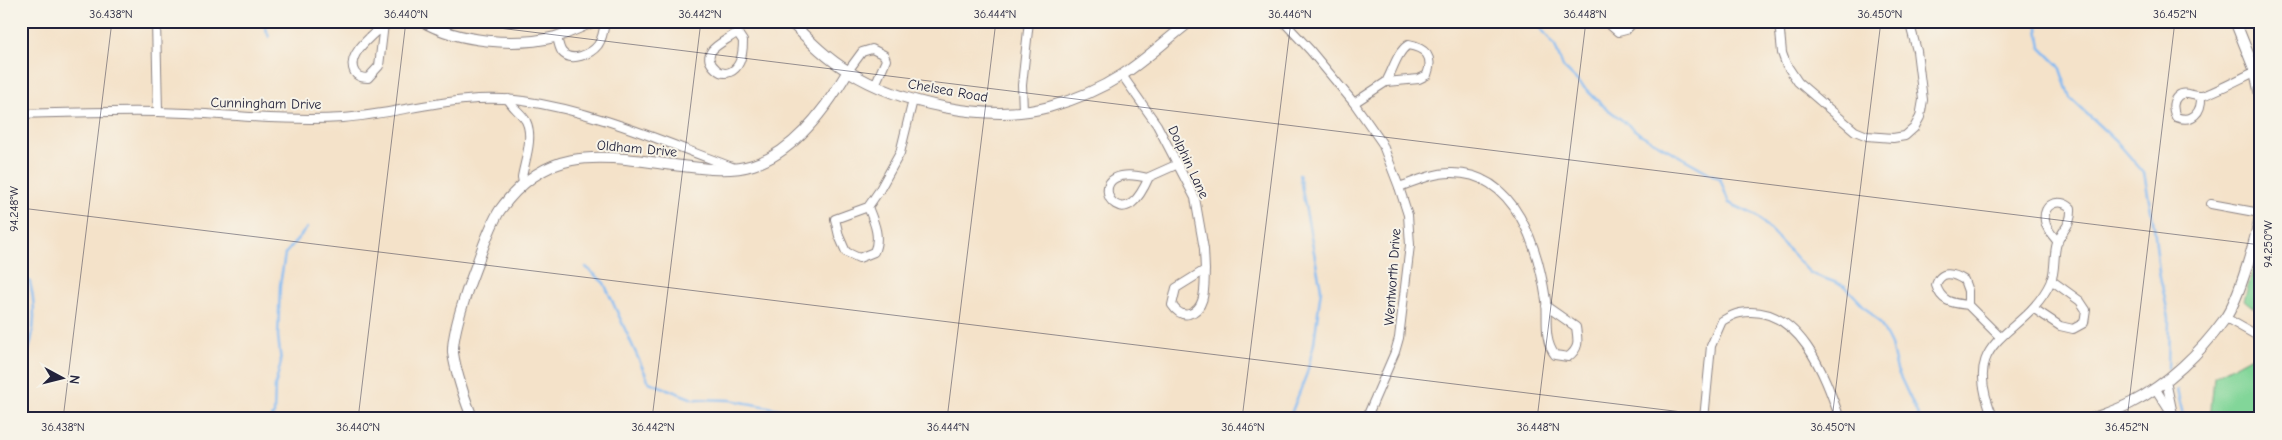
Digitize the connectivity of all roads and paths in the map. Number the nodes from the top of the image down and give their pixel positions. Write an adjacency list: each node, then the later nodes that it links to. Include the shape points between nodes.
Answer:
1 (156, 21): 29 (street)
2 (422, 21): 17 (street, via 466,37 494,42)
3 (595, 21): 17 (street)
4 (605, 21): 17 (street, via 599,44 580,57 570,57 562,52)
5 (742, 21): 16 (street)
6 (790, 21): 19 (street, Chelsea Road)
7 (1029, 21): 28 (street, via 1022,86)
8 (1191, 21): 20 (street, Chelsea Road)
9 (1282, 21): 27 (street, Wentworth Drive)
10 (1610, 21): 11 (street, via 1618,32 1626,30)
11 (1634, 21)
12 (1779, 21): 13 (street, via 1782,53 1798,82 1855,131 1867,136 1892,138 1905,136 1914,128 1923,100 1917,51)
13 (1909, 21)
14 (2235, 21): 18 (street)
15 (385, 23): 15 (street, via 379,66 368,78 361,78 352,66 353,55)
16 (737, 32): 16 (street, via 714,46 710,54 715,68 722,73 730,72 740,63 743,41)
17 (557, 36)
18 (2258, 70): 23 (street); 26 (street)
19 (848, 71): 22 (street, Chelsea Road); 22 (street, via 862,52 872,48 886,60); 32 (street, Oldham Drive, via 809,126 777,153 754,165)
20 (1122, 75): 28 (street, Chelsea Road, via 1079,97); 31 (street, Dolphin Lane, via 1157,125)
21 (1386, 82): 21 (street, via 1426,75 1430,62 1425,50 1408,45 1403,48); 27 (street)
22 (875, 84): 25 (street, Chelsea Road)
23 (2201, 96)
24 (508, 99): 29 (street, Cunningham Drive, via 472,98 342,118); 32 (street, Cunningham Drive, via 582,113); 34 (street, via 526,122 529,134)
25 (913, 100): 28 (street, Chelsea Road, via 985,112); 37 (street, via 900,153)
26 (2261, 100)
27 (1354, 103): 35 (street, Wentworth Drive, via 1382,144)
28 (1023, 111)
29 (158, 112): 30 (street, Cunningham Drive)
30 (21, 114)
31 (1178, 164): 33 (street); 40 (street, Dolphin Lane, via 1195,198)
32 (736, 169): 34 (street, Oldham Drive, via 703,169 618,158 570,158 546,167)
33 (1149, 178): 33 (street, via 1126,174 1113,178 1108,185 1111,201 1119,207 1133,203)
34 (523, 183): 50 (street, Oldham Drive, via 499,212 472,275 454,337 453,354)
35 (1399, 187): 43 (street, via 1452,173 1476,177 1502,193 1519,214 1530,237); 51 (street, Wentworth Drive, via 1408,215 1410,244 1402,324 1395,352)
36 (2211, 204): 38 (street)
37 (868, 207): 37 (street, via 875,226 877,246 874,252 859,258 846,252 838,236 835,219)
38 (2261, 212): 45 (street, via 2243,278)
39 (2058, 242): 39 (street, via 2071,218 2071,208 2058,202 2046,209 2044,221); 41 (street)
40 (1205, 270): 40 (street, Dolphin Lane, via 1176,288 1172,305 1176,311 1184,314 1199,308)
41 (2051, 280): 44 (street); 44 (street, via 2080,301 2086,310 2084,323 2073,330 2060,326)
42 (1968, 305): 42 (street, via 1964,280 1951,274 1944,274 1938,279 1936,285 1943,299); 46 (street)
43 (1546, 306): 43 (street, via 1550,348 1555,355 1568,357 1578,348 1576,327)
44 (2033, 308): 46 (street)
45 (2226, 318): 47 (street); 48 (street)
46 (2000, 337): 54 (street, via 1988,350 1982,370 1987,404)
47 (2261, 338)
48 (2166, 381): 49 (street); 56 (street)
49 (2155, 388): 55 (street, via 2131,403); 56 (street)
50 (473, 419)
51 (1366, 419)
52 (1704, 419): 53 (street, via 1711,346 1722,321 1739,312 1758,313 1792,328 1822,372)
53 (1840, 419)
54 (1994, 419)
55 (2091, 419)
56 (2174, 419)

